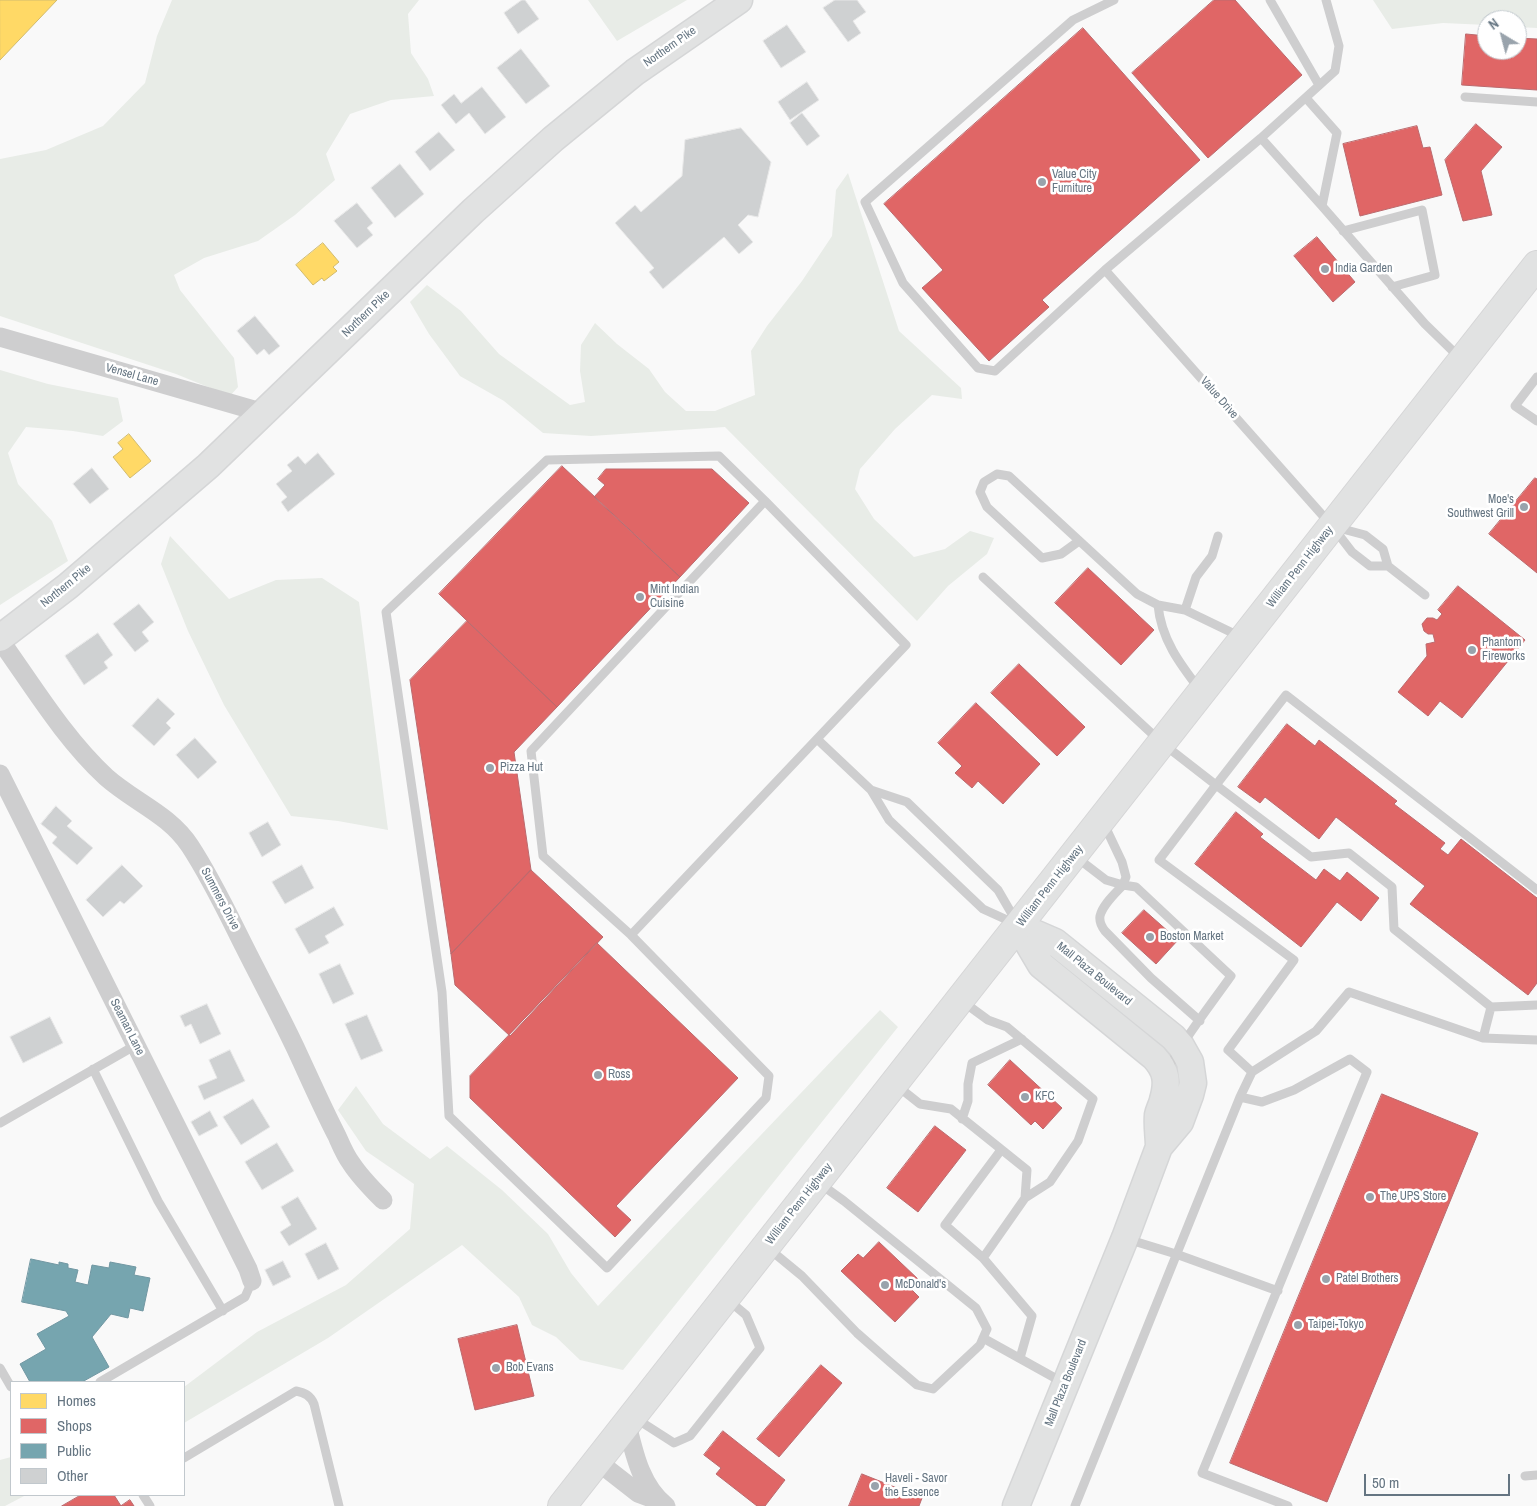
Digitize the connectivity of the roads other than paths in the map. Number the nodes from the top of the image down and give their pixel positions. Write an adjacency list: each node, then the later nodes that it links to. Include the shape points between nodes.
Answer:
1 (739, 0): 18 (main road, Northern Pike, via 634,72 553,139 473,211)
2 (1114, 0): 13 (lane, via 1074,20 865,202 903,283 978,368 995,372)
3 (1270, 0): 5 (lane)
4 (1326, 0): 5 (lane, via 1338,46 1335,71)
5 (1319, 85): 7 (lane)
6 (1465, 97): 8 (lane)
7 (1306, 98): 9 (lane); 10 (lane, via 1337,133)
8 (1537, 102)
9 (1261, 138): 10 (lane); 13 (lane)
10 (1322, 206): 11 (lane)
11 (1343, 231): 14 (lane); 14 (lane, via 1422,210 1435,275)
12 (1537, 265): 16 (highway, William Penn Highway)
13 (1105, 270): 21 (lane, Value Drive)
14 (1392, 287): 16 (lane, via 1424,324)
15 (0, 337): 18 (street, Vensel Lane)
16 (1462, 360): 21 (highway, William Penn Highway)
17 (1537, 377): 19 (lane, via 1515,406)
18 (264, 413): 30 (main road, Northern Pike, via 208,466 68,586)
19 (1537, 421)
20 (765, 501): 32 (lane, via 906,645); 42 (lane, via 531,751 543,856); 42 (lane, via 719,456 548,460 386,612 442,992 449,1116 607,1268 766,1098 770,1076)
21 (1332, 526): 24 (lane, Value Drive, via 1352,552 1370,566); 24 (lane, via 1365,535 1383,549); 29 (highway, William Penn Highway)
22 (1218, 536): 28 (lane, via 1212,556 1196,577)
23 (1079, 541): 23 (lane, via 1009,476 997,474 984,482 980,492 987,506 1042,558 1061,554); 27 (lane, via 1137,594)
24 (1388, 566): 26 (lane)
25 (983, 578): 33 (lane)
26 (1425, 595)
27 (1158, 605): 28 (lane); 31 (lane, via 1159,620 1179,664)
28 (1185, 610): 29 (lane)
29 (1244, 638): 31 (highway, William Penn Highway)
30 (0, 639): 63 (street, Summers Drive, via 89,760 108,778 175,827 189,844 295,1046 349,1161)
31 (1202, 692): 33 (highway, William Penn Highway)
32 (817, 739): 36 (lane); 42 (lane)
33 (1162, 743): 35 (lane); 37 (highway, William Penn Highway)
34 (0, 774): 50 (street, Seaman Lane)
35 (1216, 785): 40 (lane, via 1286,696); 45 (lane, via 1311,857 1350,853 1392,887 1394,929); 53 (lane, via 1159,860 1294,960 1228,1050)
36 (871, 790): 41 (lane, via 889,820 983,909); 41 (lane, via 907,802 998,890)
37 (1102, 819): 38 (highway, William Penn Highway); 39 (lane, via 1122,862 1126,878)
38 (1074, 855): 39 (lane, via 1106,880); 41 (highway, William Penn Highway)
39 (1123, 885): 46 (lane, via 1100,916 1105,931 1150,978); 46 (lane, via 1136,887 1231,976)
40 (1537, 890)
41 (1018, 926): 43 (highway, William Penn Highway); 51 (main road, Mall Plaza Boulevard, via 1055,942); 54 (main road, Mall Plaza Boulevard, via 1041,965 1154,1056)
42 (630, 935)
43 (960, 1000): 48 (lane, via 988,1020 1007,1026); 55 (highway, William Penn Highway)
44 (1537, 1004): 45 (lane)
45 (1492, 1007): 47 (lane)
46 (1200, 1020): 51 (lane)
47 (1483, 1038): 49 (lane); 53 (lane, via 1349,992 1316,1031)
48 (1022, 1039): 57 (lane, via 972,1063 968,1101); 62 (lane, via 1093,1099 1072,1150 1050,1182)
49 (1537, 1040)
50 (136, 1045): 52 (lane); 68 (street, Seaman Lane)
51 (1180, 1046): 54 (lane); 59 (main road, Mall Plaza Boulevard, via 1190,1062 1193,1083 1180,1122)
52 (93, 1069): 58 (lane); 71 (lane, via 158,1201)
53 (1252, 1072): 56 (lane)
54 (1165, 1073): 59 (main road, Mall Plaza Boulevard, via 1165,1092 1158,1114)
55 (894, 1083): 57 (lane, via 920,1104 951,1109); 61 (highway, William Penn Highway)
56 (1240, 1097): 66 (lane); 69 (lane, via 1262,1102 1294,1090 1350,1059 1367,1072)
57 (962, 1119): 60 (lane)
58 (0, 1123)
59 (1159, 1147): 64 (main road, Mall Plaza Boulevard)
60 (1001, 1150): 62 (lane, via 1027,1170); 67 (lane, via 945,1225)
61 (817, 1182): 65 (highway, William Penn Highway); 72 (lane, via 976,1308 987,1329)
62 (1025, 1198): 67 (lane)
63 (383, 1200)
64 (1125, 1238): 66 (lane); 76 (main road, Mall Plaza Boulevard)
65 (766, 1246): 70 (highway, William Penn Highway); 72 (lane, via 802,1276 857,1333 917,1384 933,1389 980,1345)
66 (1176, 1254): 69 (lane); 87 (lane)
67 (983, 1258): 73 (lane, via 1032,1316)
68 (252, 1281): 71 (lane, via 245,1297)
69 (1278, 1292): 88 (lane, via 1202,1473)
70 (725, 1298): 78 (highway, William Penn Highway); 78 (lane, via 746,1315 760,1348 690,1436 674,1443)
71 (223, 1310): 75 (lane)
72 (983, 1338): 73 (lane)
73 (1020, 1358): 76 (lane)
74 (0, 1368): 77 (lane)
75 (102, 1381)
76 (1066, 1384): 86 (main road, Mall Plaza Boulevard)
77 (10, 1385)
78 (630, 1420): 80 (highway, William Penn Highway); 83 (street, via 638,1464)
79 (185, 1457): 84 (lane, via 296,1391 303,1392 314,1404)
80 (597, 1461): 83 (street, via 638,1493); 85 (highway, William Penn Highway)
81 (1537, 1475): 82 (lane)
82 (1525, 1476)
83 (662, 1503)
84 (339, 1506)
85 (562, 1506)
86 (1016, 1506)
87 (1075, 1506)
88 (1288, 1506)

